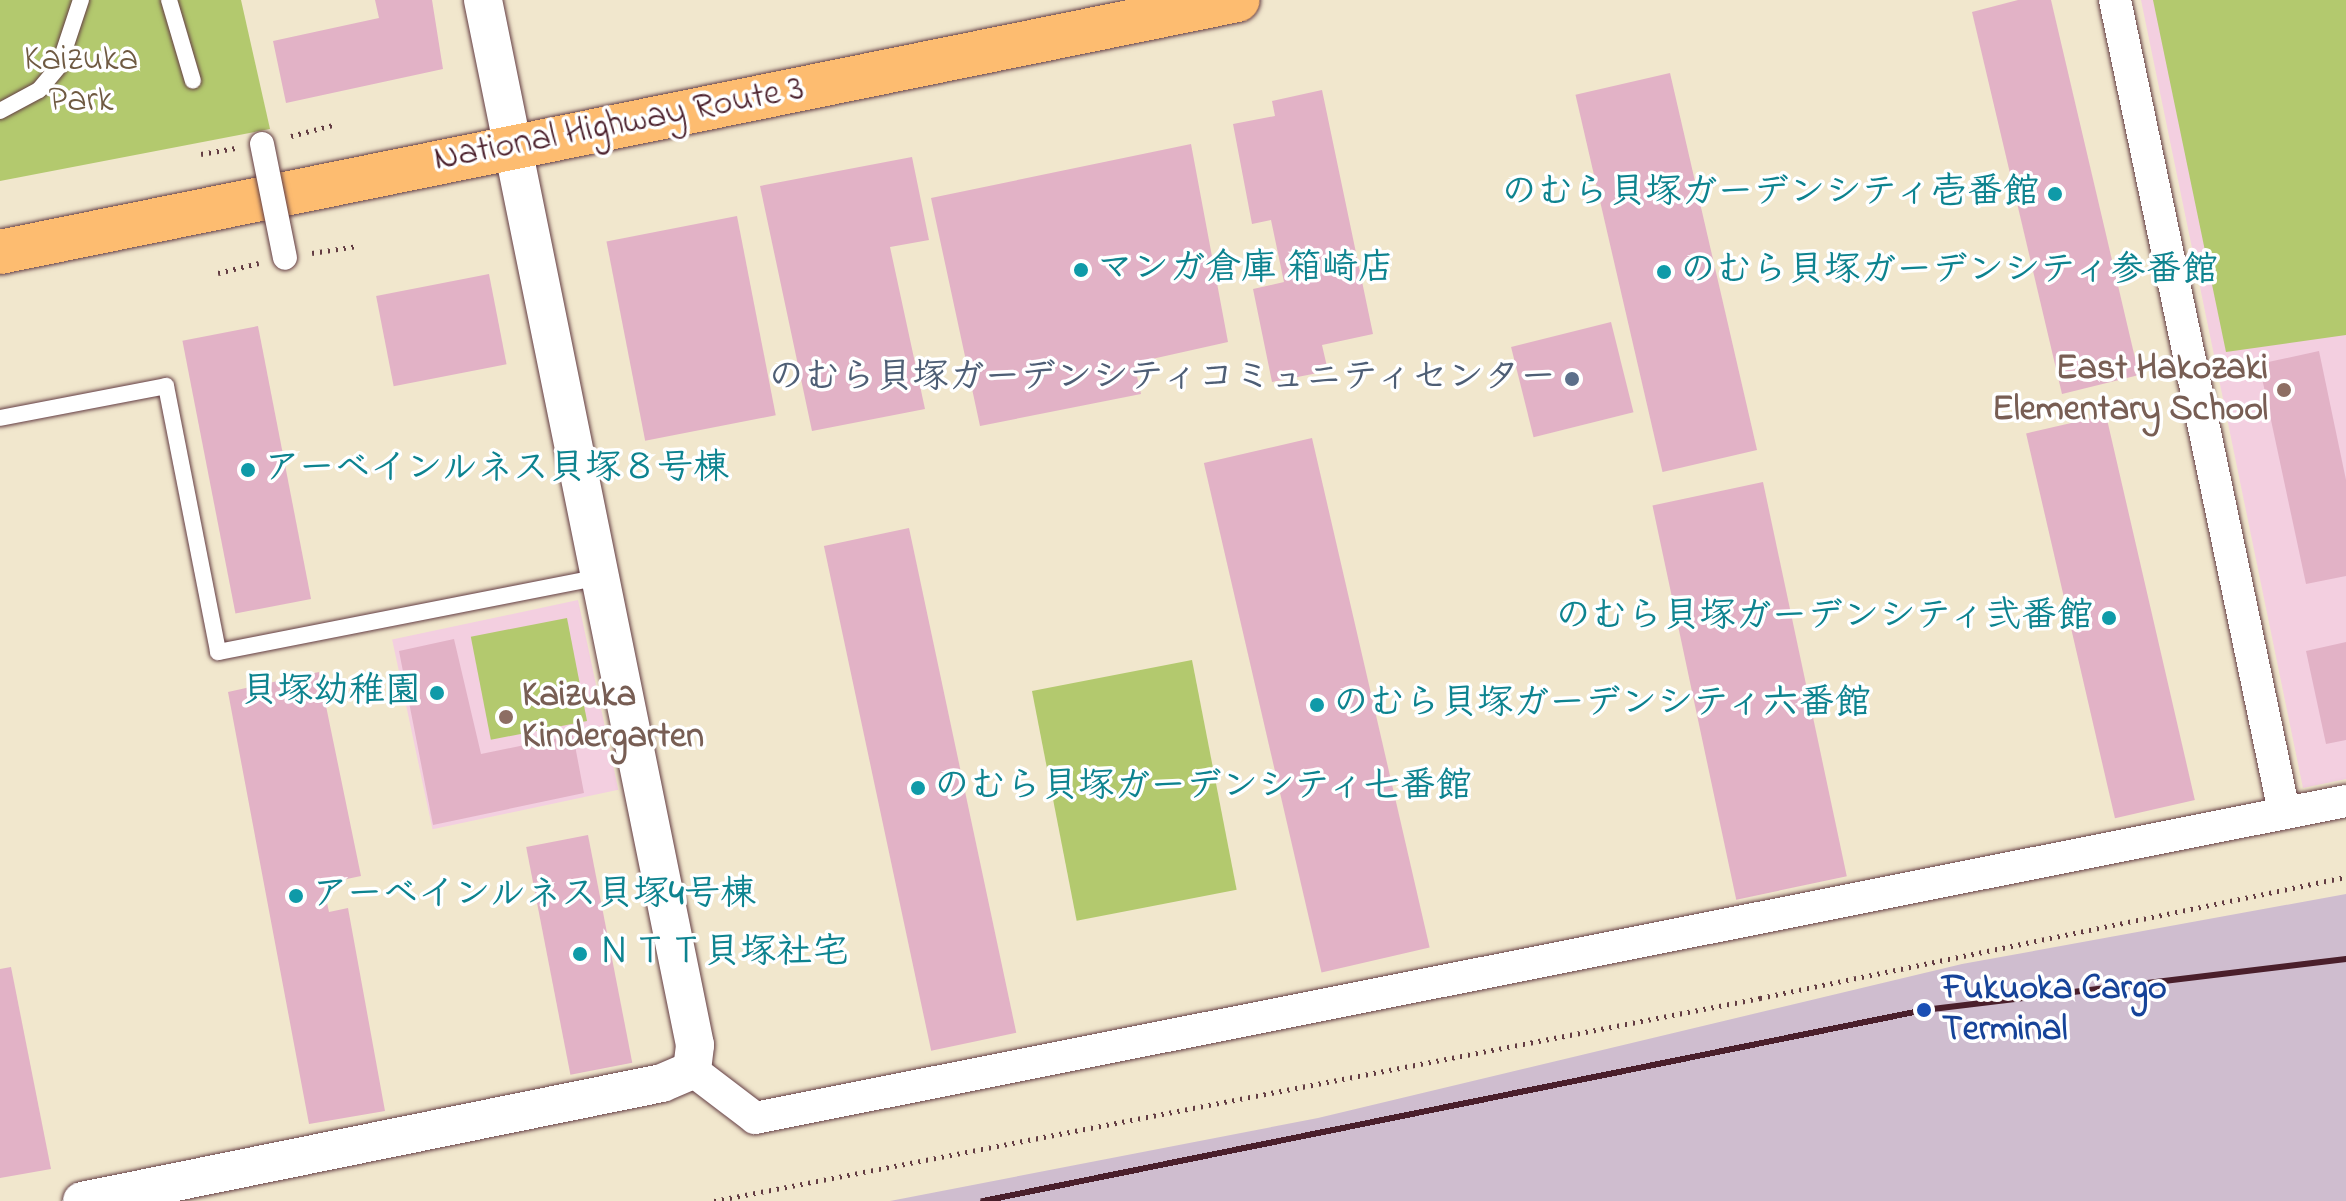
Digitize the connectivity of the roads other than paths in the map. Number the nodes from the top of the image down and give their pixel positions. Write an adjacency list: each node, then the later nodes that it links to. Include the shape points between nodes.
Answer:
1 (81, 0): 7 (lane, via 59,66 39,90)
2 (169, 0): 6 (lane)
3 (483, 0): 9 (street)
4 (1238, 0): 9 (highway, National Highway Route 3)
5 (2115, 0): 15 (street)
6 (193, 81)
7 (0, 111)
8 (262, 144): 11 (street, bridge)
9 (514, 147): 10 (highway, National Highway Route 3); 13 (street)
10 (0, 252)
11 (285, 258)
12 (0, 418): 13 (lane, via 166,386 218,652)
13 (601, 577): 16 (street, via 695,1045)
14 (2346, 801): 15 (street)
15 (2284, 812): 16 (street, via 755,1118)
16 (692, 1070): 17 (street, via 662,1083)
17 (82, 1201)

